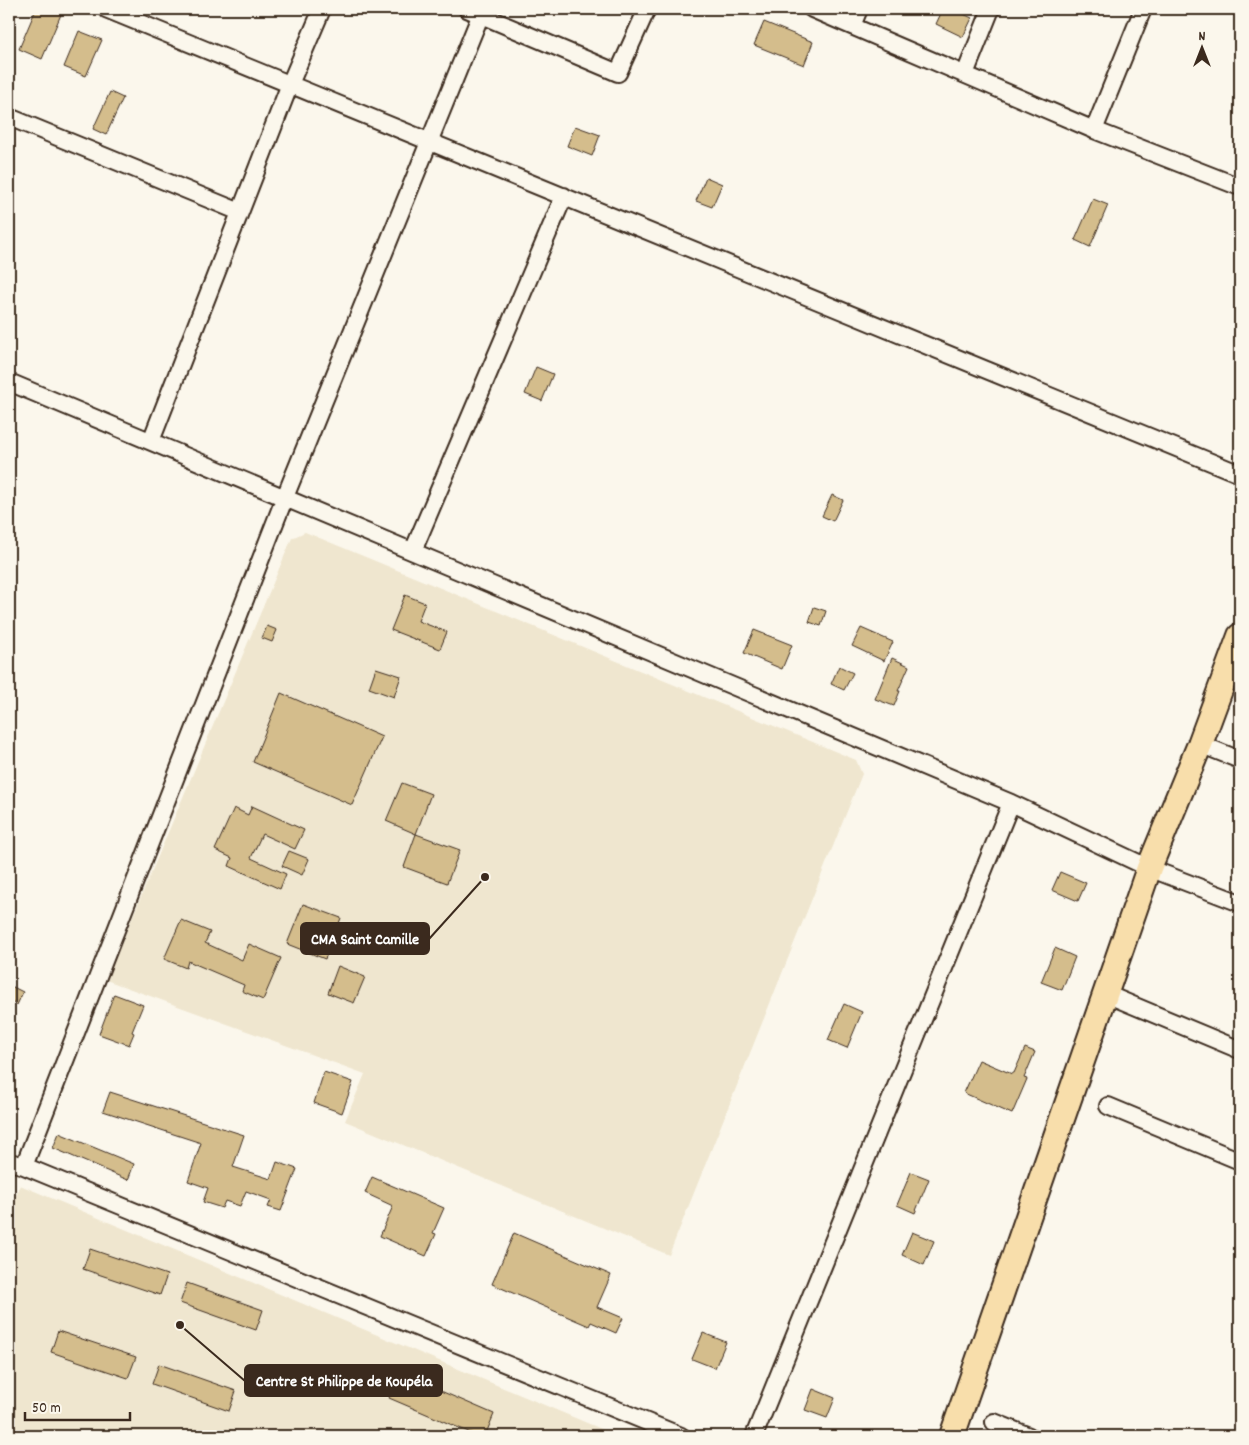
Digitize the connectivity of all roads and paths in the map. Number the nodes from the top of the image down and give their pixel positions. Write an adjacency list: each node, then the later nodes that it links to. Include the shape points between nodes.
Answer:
1 (106, 9): 11 (street)
2 (322, 9): 11 (street)
3 (647, 9): 8 (street, via 618,73)
4 (812, 9): 9 (street)
5 (859, 9): 9 (street)
6 (991, 9): 10 (street)
7 (1143, 9): 13 (street)
8 (477, 11): 14 (street)
9 (852, 26): 10 (street)
10 (965, 74): 13 (street)
11 (290, 84): 14 (street); 17 (street)
12 (9, 117): 17 (street)
13 (1094, 130): 15 (street)
14 (429, 141): 16 (street); 21 (street)
15 (1240, 187)
16 (564, 196): 20 (street); 22 (street)
17 (240, 212): 19 (street)
18 (9, 382): 19 (street)
19 (151, 441): 21 (street)
20 (1240, 474)
21 (285, 497): 22 (street); 33 (street)
22 (413, 551): 26 (street)
23 (1240, 636): 24 (highway)
24 (1200, 744): 25 (street); 27 (highway)
25 (1240, 760)
26 (1011, 803): 27 (street); 36 (street)
27 (1150, 868): 28 (street); 29 (highway)
28 (1240, 903)
29 (1106, 994): 30 (street); 37 (highway)
30 (1240, 1050)
31 (1108, 1106): 32 (street)
32 (1240, 1161)
33 (17, 1164): 35 (street)
34 (994, 1422): 38 (street)
35 (681, 1436)
36 (754, 1436)
37 (952, 1436)
38 (1029, 1436)

